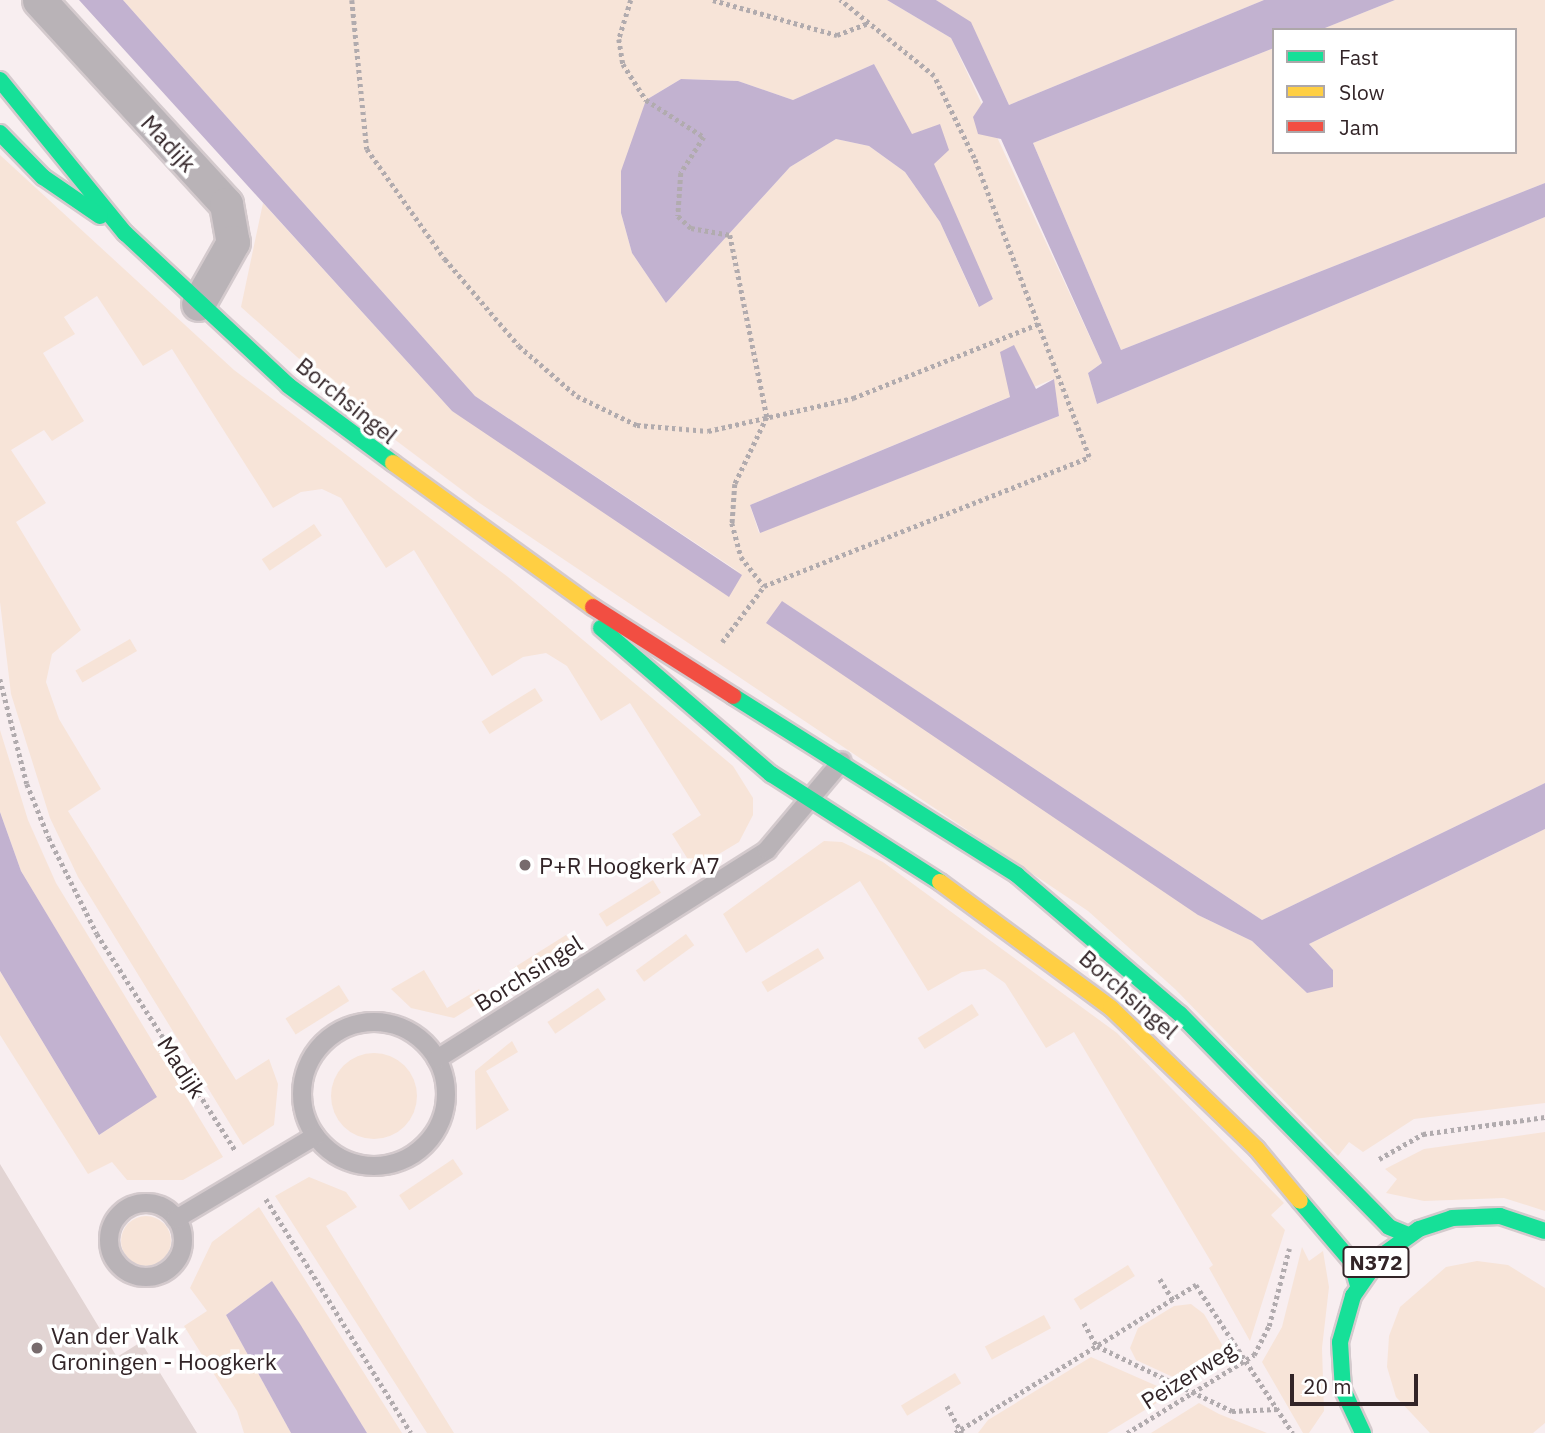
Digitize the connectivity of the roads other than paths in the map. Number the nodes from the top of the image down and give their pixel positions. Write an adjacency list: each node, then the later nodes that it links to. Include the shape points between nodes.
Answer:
1 (39, 0): 5 (street, Madijk, via 226,204 233,242)
2 (0, 80): 4 (main road, Borchsingel)
3 (0, 134): 4 (main road, Borchsingel, via 43,177)
4 (125, 233): 5 (main road, Borchsingel)
5 (198, 304): 6 (main road, Borchsingel, via 391,468)
6 (554, 583): 7 (main road, Borchsingel); 8 (main road, Borchsingel, via 662,687)
7 (842, 761): 8 (lane, Borchsingel); 13 (main road, Borchsingel, via 1017,875 1105,945 1389,1227)
8 (809, 801): 9 (lane, Borchsingel, via 767,850 708,892); 14 (main road, Borchsingel, via 1046,955 1174,1066 1351,1261)
9 (437, 1059): 10 (lane, via 445,1104 427,1143 410,1156 390,1164 352,1162); 10 (lane, via 410,1031 389,1023 347,1027 328,1038 314,1054 303,1083 305,1116)
10 (315, 1136): 11 (lane)
11 (176, 1219): 11 (lane, via 147,1202 123,1210 110,1232 113,1257 133,1275 170,1269 183,1247)
12 (1545, 1231): 13 (main road, N372, via 1476,1215)
13 (1408, 1235): 14 (main road, N372)
14 (1358, 1286): 15 (main road, N372, via 1339,1354 1347,1401)
15 (1363, 1433)

